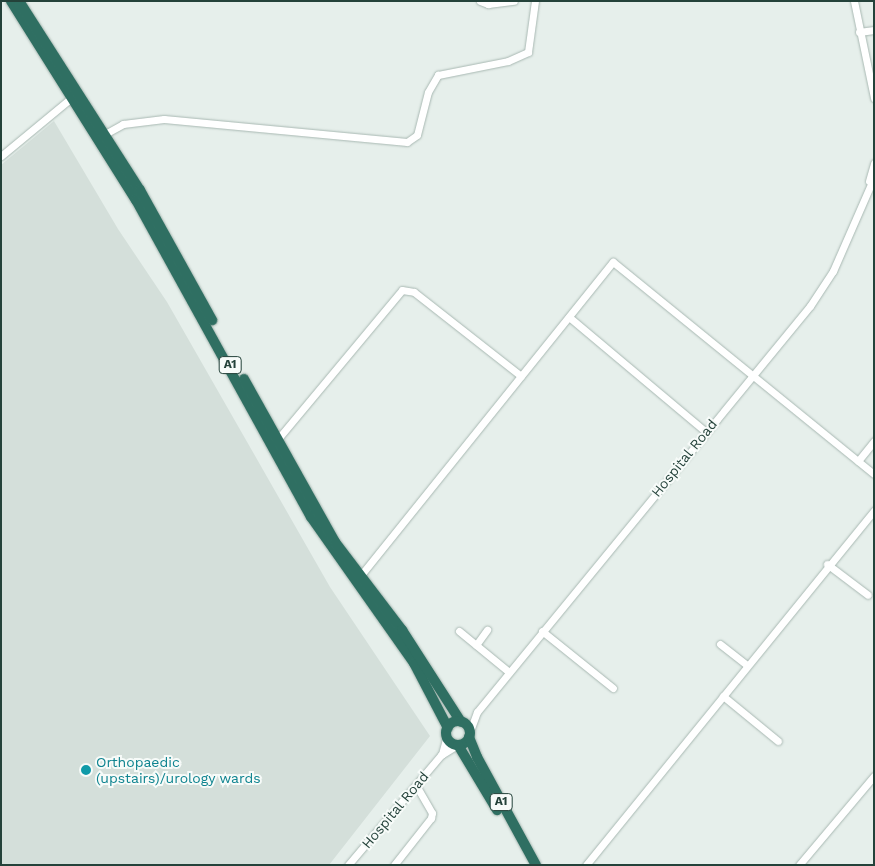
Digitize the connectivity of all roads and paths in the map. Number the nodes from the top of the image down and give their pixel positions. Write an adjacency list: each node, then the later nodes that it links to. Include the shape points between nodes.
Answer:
1 (11, 1): 10 (highway, A1)
2 (19, 1): 12 (highway, A1)
3 (480, 1): 4 (street, via 488,4)
4 (514, 1)
5 (535, 1): 12 (street, via 528,52 508,61 438,75 428,92 417,135 407,142 164,119 124,124)
6 (854, 1): 8 (street)
7 (874, 30): 8 (street)
8 (859, 32): 9 (street)
9 (872, 81): 11 (street)
10 (71, 98): 13 (street); 40 (highway, A1, via 154,231 311,517 414,662)
11 (874, 98)
12 (105, 134): 21 (highway, A1, via 166,236)
13 (1, 156)
14 (874, 163): 16 (street)
15 (874, 177): 16 (street)
16 (867, 189): 18 (street, Hospital Road, via 844,246 822,288)
17 (569, 318): 18 (street, via 613,262); 19 (street); 20 (street)
18 (753, 375): 20 (street, Hospital Road); 23 (street)
19 (520, 376): 21 (street, via 414,292 402,290); 27 (street)
20 (706, 432): 31 (street, Hospital Road)
21 (276, 440): 27 (highway, A1, via 334,542)
22 (874, 441): 23 (street)
23 (858, 461): 24 (street)
24 (874, 474)
25 (874, 510): 26 (street)
26 (827, 564): 28 (street); 34 (street)
27 (361, 575): 39 (highway, A1, via 416,651)
28 (868, 595)
29 (487, 630): 33 (street)
30 (459, 631): 33 (street)
31 (542, 631): 35 (street, Hospital Road); 36 (street)
32 (720, 644): 34 (street)
33 (476, 645): 35 (street)
34 (747, 665): 37 (street)
35 (510, 672): 38 (street, Hospital Road)
36 (612, 688)
37 (722, 696): 42 (street); 51 (street)
38 (477, 712): 39 (street); 41 (street)
39 (461, 722): 40 (highway); 41 (highway)
40 (448, 732): 43 (highway); 44 (street)
41 (470, 734): 43 (highway); 50 (highway, A1, via 478,759)
42 (778, 741)
43 (456, 746): 44 (street); 49 (highway, A1, via 466,755)
44 (442, 755): 46 (street, Hospital Road)
45 (874, 776): 52 (street)
46 (416, 784): 47 (street, Hospital Road); 48 (street, via 432,813 431,818)
47 (348, 865)
48 (394, 865)
49 (528, 865)
50 (536, 865)
51 (586, 865)
52 (799, 865)

